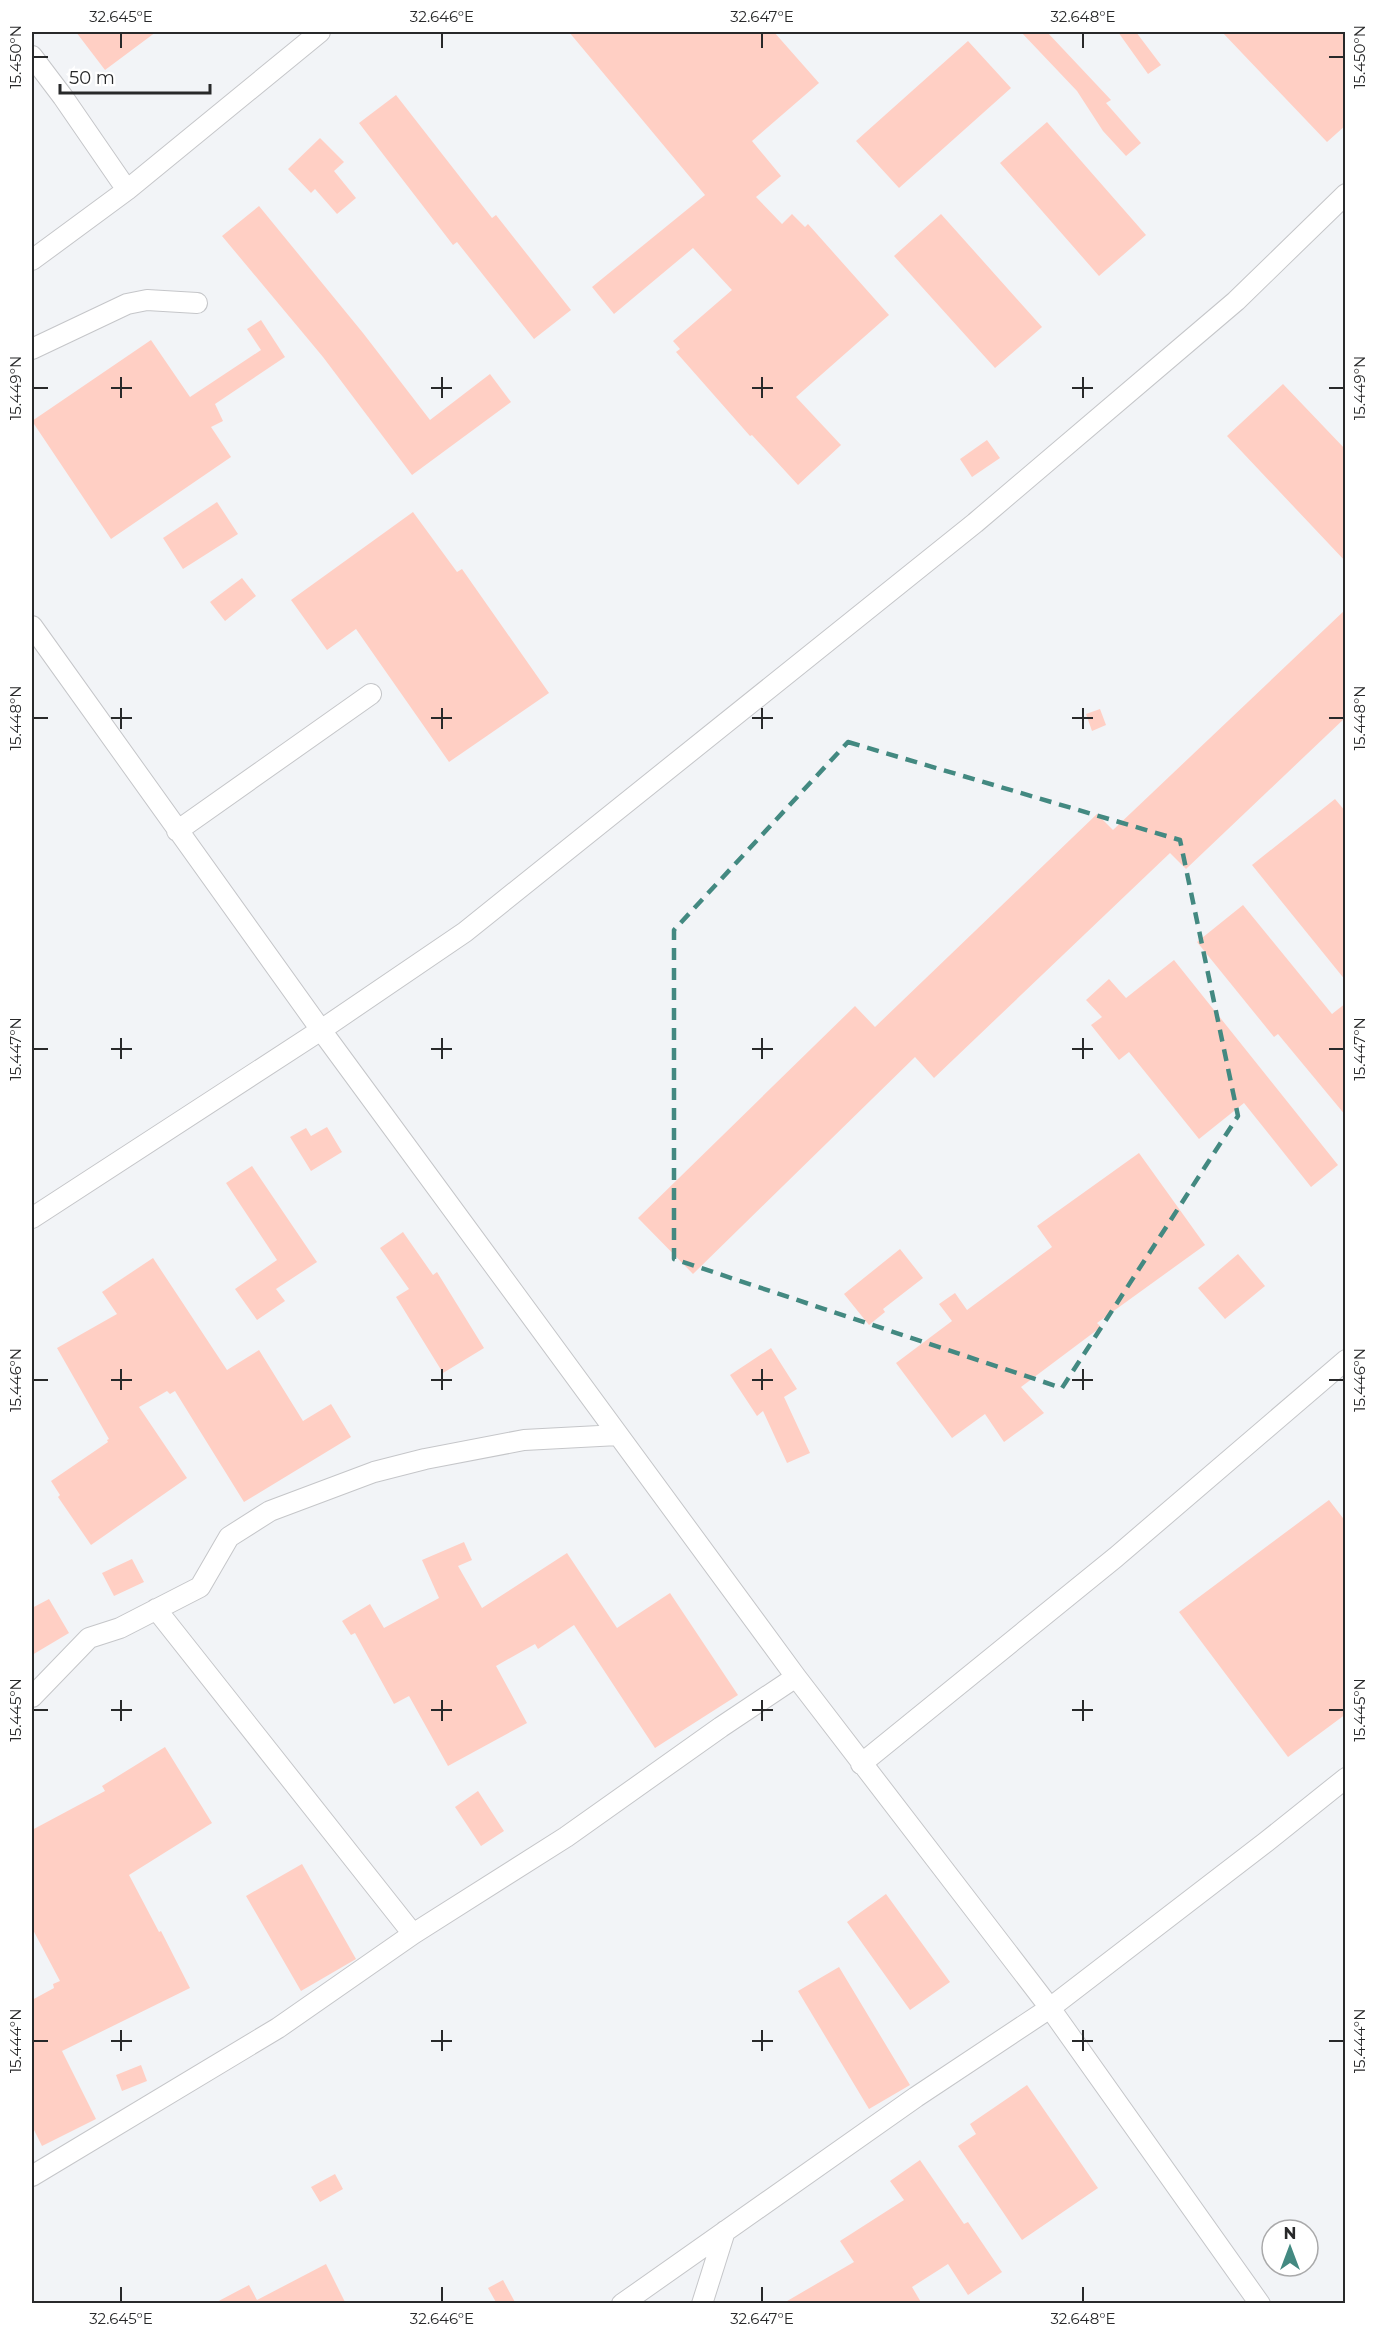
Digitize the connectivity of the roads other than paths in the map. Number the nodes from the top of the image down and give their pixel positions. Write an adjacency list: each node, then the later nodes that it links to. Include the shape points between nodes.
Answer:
1 (320, 32): 3 (street)
2 (32, 56): 3 (street)
3 (127, 190): 5 (street)
4 (1346, 194): 11 (street, via 1236,301 975,523 465,932)
5 (32, 260)
6 (197, 303): 7 (street, via 147,300 127,304)
7 (32, 349)
8 (32, 626): 10 (street)
9 (370, 694): 10 (street)
10 (177, 831): 11 (street)
11 (321, 1030): 12 (street); 14 (street)
12 (32, 1218)
13 (1346, 1360): 18 (street, via 1116,1557)
14 (618, 1435): 15 (street, via 524,1440 425,1459 319,1492 270,1511 229,1537 200,1587); 16 (street)
15 (156, 1609): 17 (street, via 120,1628 89,1638); 20 (street)
16 (796, 1677): 18 (street); 20 (street, via 566,1837)
17 (32, 1697)
18 (861, 1764): 21 (street)
19 (1346, 1778): 21 (street)
20 (414, 1934): 22 (street, via 278,2028)
21 (1050, 2008): 23 (street); 26 (street)
22 (32, 2176)
23 (725, 2231): 24 (street); 25 (street)
24 (622, 2304)
25 (702, 2304)
26 (1260, 2304)

